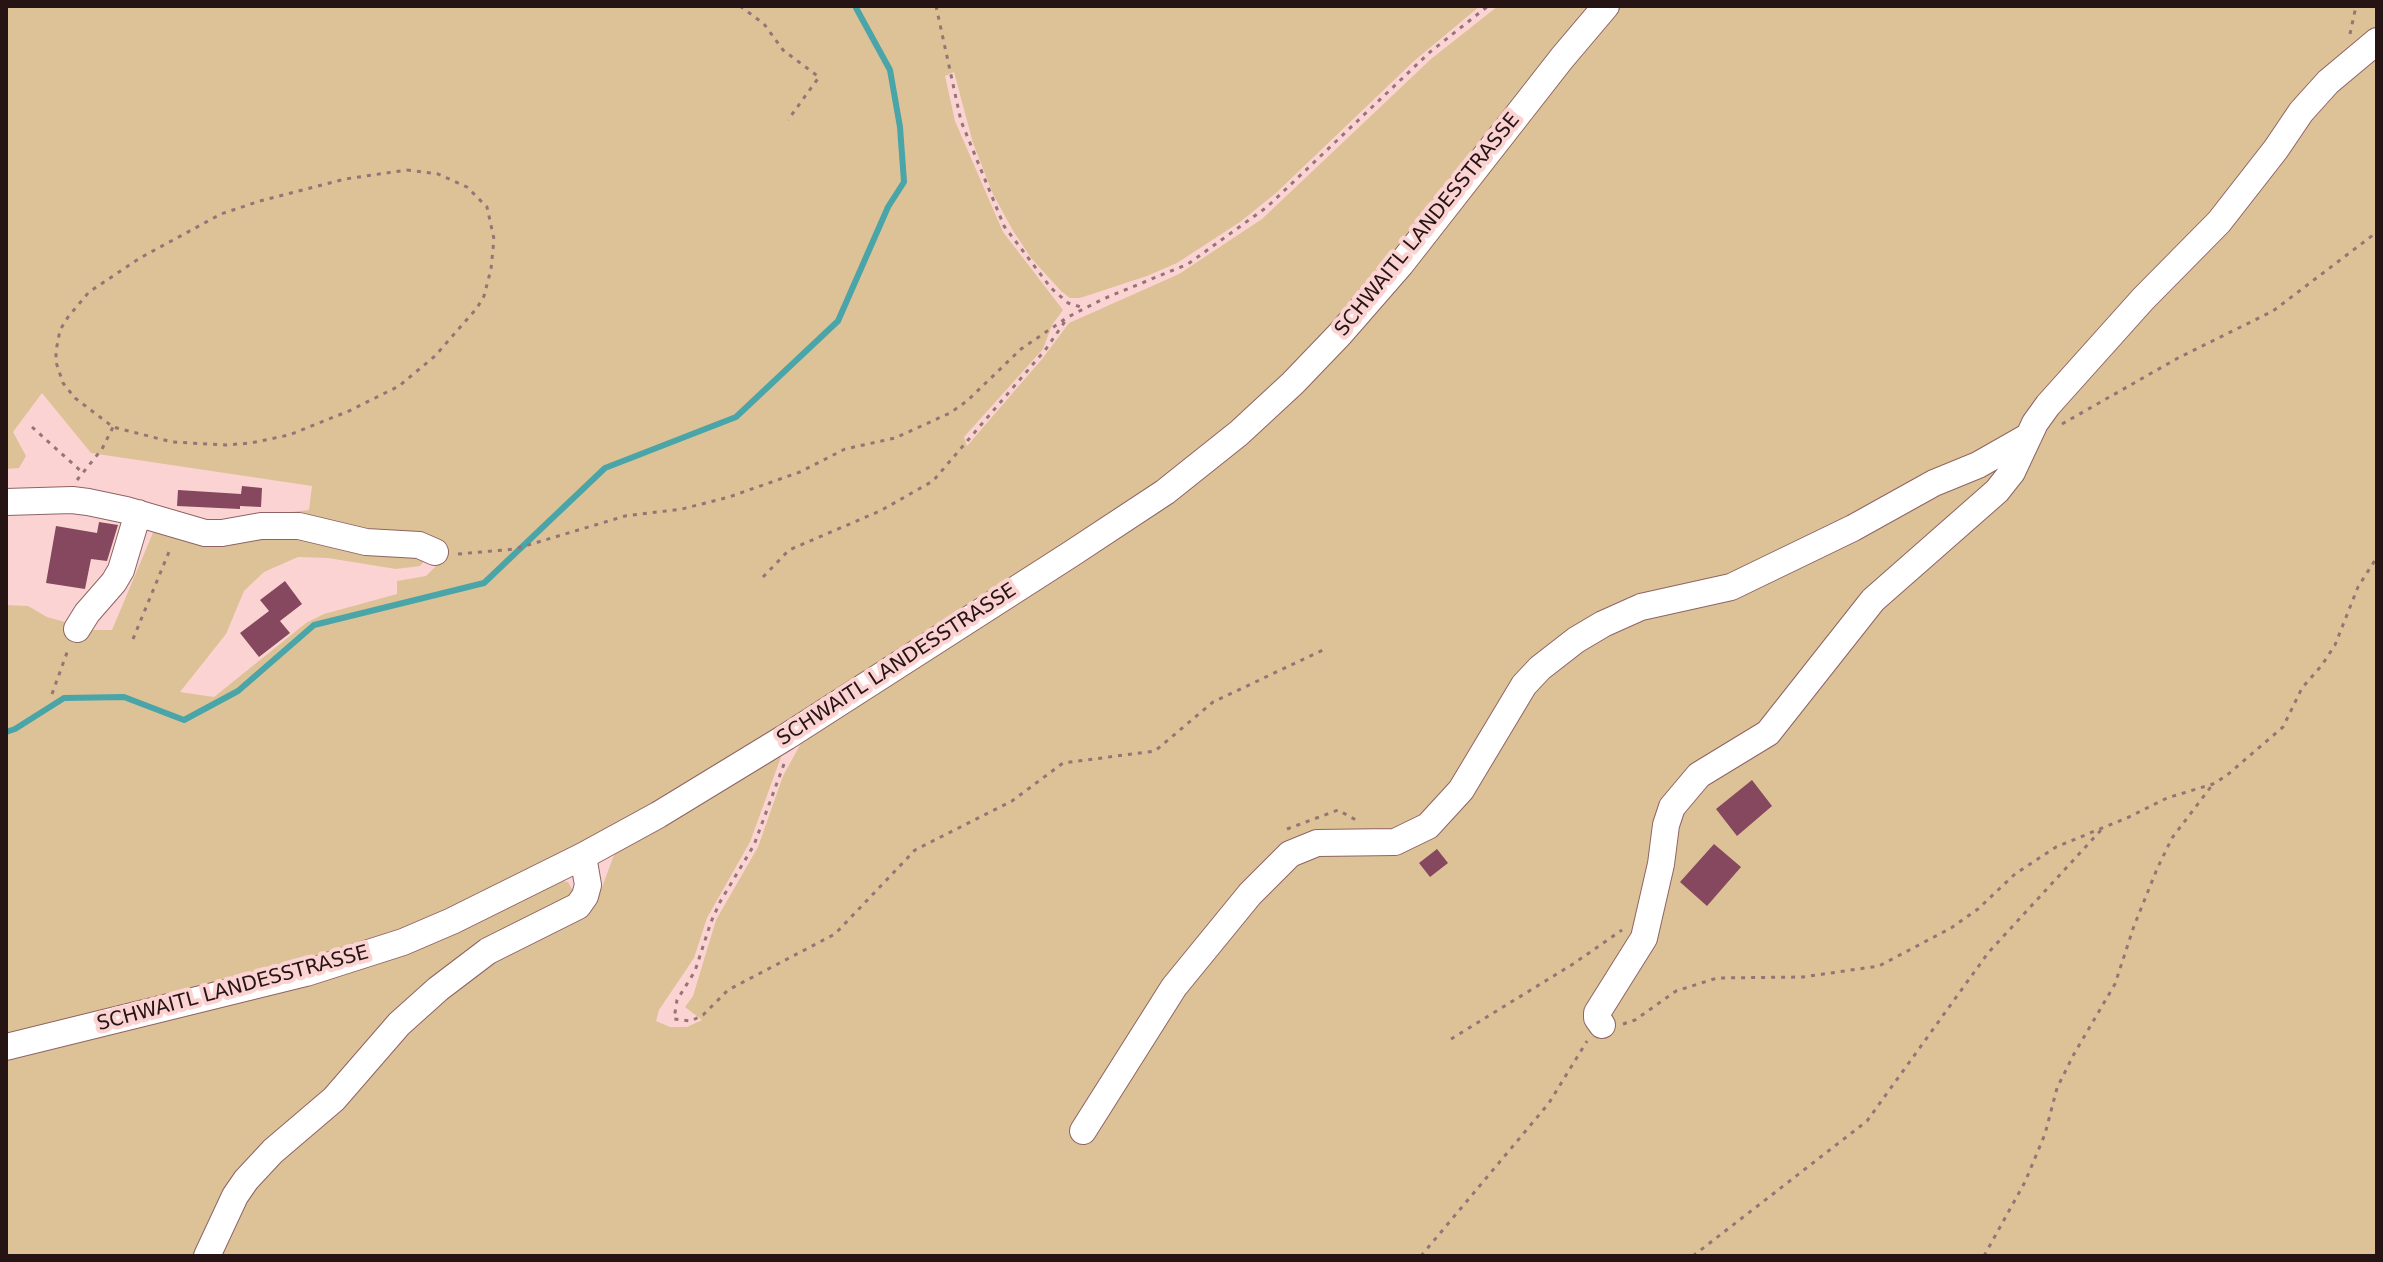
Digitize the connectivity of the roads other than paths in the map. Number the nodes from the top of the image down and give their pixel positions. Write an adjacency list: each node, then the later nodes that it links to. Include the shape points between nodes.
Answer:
1 (1606, 6): 8 (street, SCHWAITL LANDESSTRASSE, via 1401,264 1340,334 1239,433 1165,492 786,737)
2 (2377, 41): 3 (street, via 2301,112 2219,222 2048,405)
3 (2029, 436): 9 (street, via 2005,483 1873,600 1768,733 1699,775 1672,807 1644,938 1597,1013); 11 (street, via 1731,587 1641,607 1576,640 1524,685 1461,790 1428,826 1395,842 1317,843 1290,854 1174,987)
4 (6, 502): 5 (street, via 72,500)
5 (138, 513): 6 (street, via 212,534 299,526); 7 (street, via 121,570)
6 (435, 552)
7 (77, 629)
8 (583, 856): 10 (street, SCHWAITL LANDESSTRASSE, via 452,921 360,957); 12 (street, via 588,878 582,902 488,951 399,1024 334,1099 246,1180)
9 (1602, 1025)
10 (6, 1047)
11 (1083, 1131)
12 (207, 1256)

